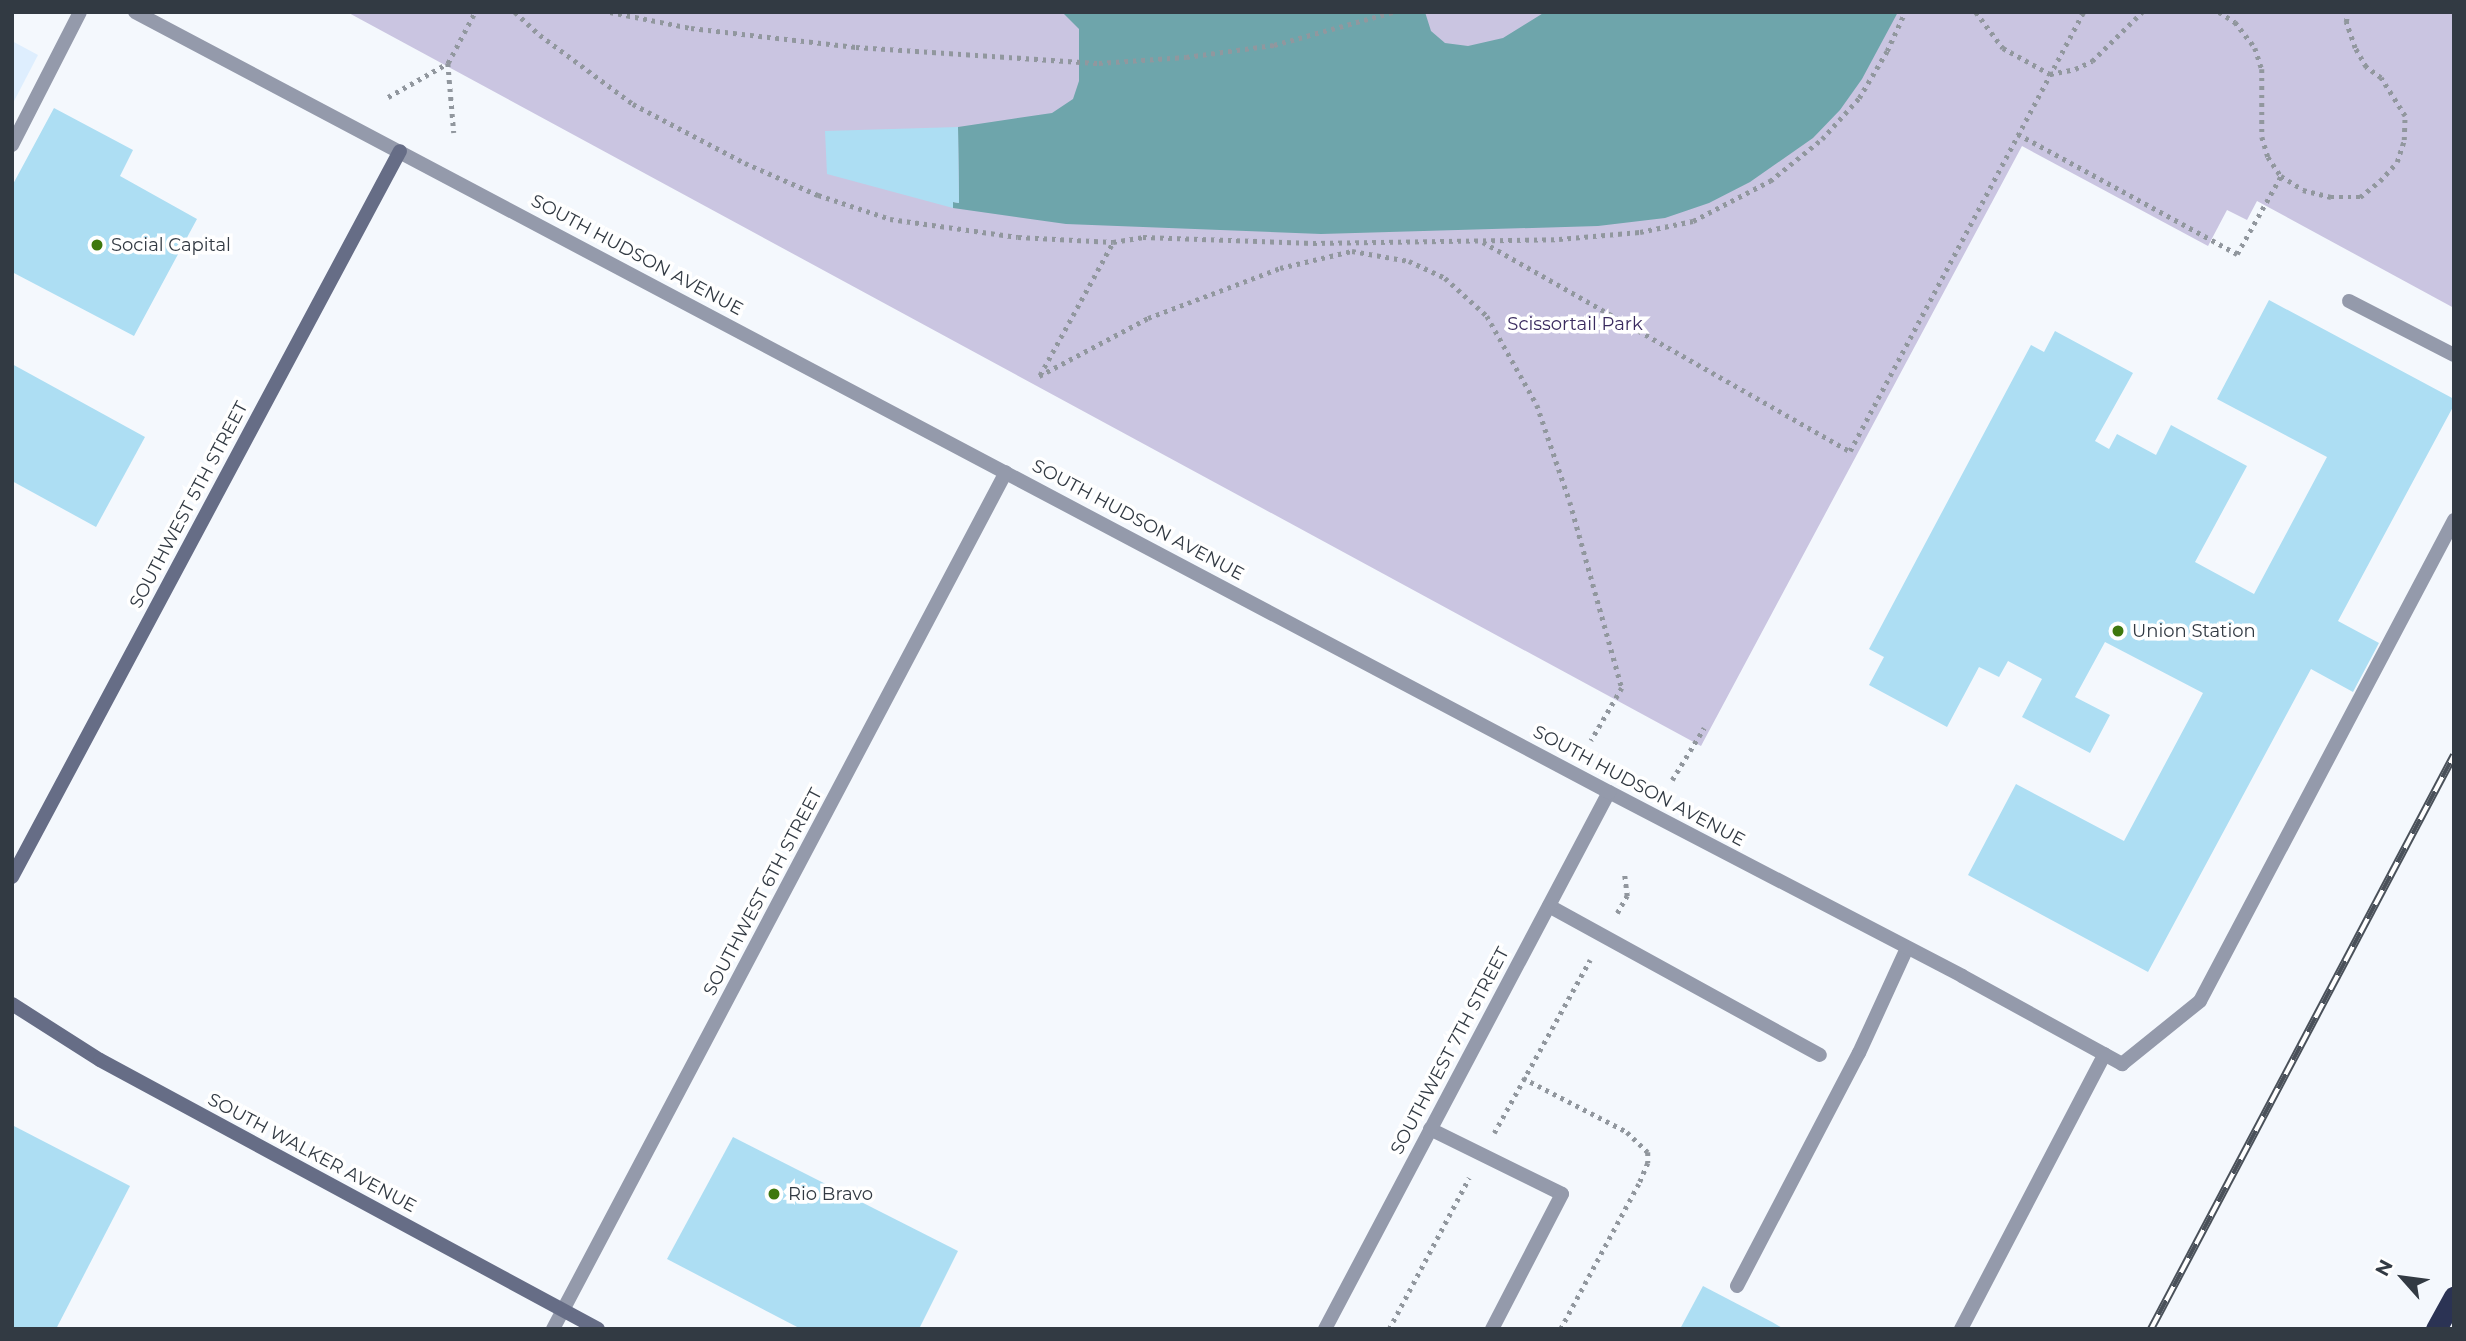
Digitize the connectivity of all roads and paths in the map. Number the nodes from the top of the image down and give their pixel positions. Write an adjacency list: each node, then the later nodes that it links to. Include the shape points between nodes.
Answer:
1 (79, 12): 18 (street)
2 (135, 12): 19 (street, SOUTH HUDSON AVENUE)
3 (475, 12): 13 (path)
4 (515, 12): 21 (path, via 633,104 745,163 818,195 890,219 1018,237)
5 (610, 12): 6 (path, via 773,38 1099,63 1273,45)
6 (1393, 12)
7 (1905, 12): 23 (path, via 1859,98 1822,139 1770,181 1693,221 1640,232)
8 (1976, 12): 14 (path, via 2003,48)
9 (2082, 12): 14 (path)
10 (2142, 12): 14 (path, via 2092,61)
11 (2219, 12): 20 (path, via 2235,22 2255,48 2264,91 2262,137 2268,158)
12 (2348, 12): 20 (path, via 2346,22 2355,48 2405,116 2397,162 2360,197 2331,197 2303,190)
13 (448, 63): 15 (path); 16 (path)
14 (2050, 74): 17 (path)
15 (388, 97)
16 (454, 133)
17 (2018, 134): 20 (path, via 2237,254); 23 (path, via 1850,451)
18 (12, 145)
19 (400, 151): 27 (street, SOUTH HUDSON AVENUE); 34 (main road, SOUTHWEST 5TH STREET)
20 (2281, 176)
21 (1113, 242): 22 (path, via 1143,237); 24 (path, via 1039,376 1148,318 1280,268)
22 (1353, 242): 23 (path); 24 (path)
23 (1483, 242)
24 (1352, 251): 30 (path, via 1409,261 1445,278 1487,316 1537,405 1570,502 1622,688)
25 (2349, 302): 26 (street)
26 (2454, 355)
27 (1006, 472): 32 (street, SOUTH HUDSON AVENUE); 47 (street, SOUTHWEST 6TH STREET)
28 (2454, 520): 39 (street, SOUTH HUDSON AVENUE, via 2200,1001 2122,1064)
29 (1704, 728): 31 (path)
30 (1591, 741)
31 (1672, 780)
32 (1609, 792): 35 (street, SOUTHWEST 7TH STREET); 37 (street, SOUTH HUDSON AVENUE)
33 (1624, 871): 36 (path, via 1627,896)
34 (12, 877)
35 (1549, 906): 36 (street); 42 (street, SOUTHWEST 7TH STREET)
36 (1604, 936): 40 (street); 41 (path)
37 (1907, 947): 39 (street, SOUTH HUDSON AVENUE); 45 (street, via 1859,1053)
38 (12, 1004): 47 (main road, SOUTH WALKER AVENUE, via 100,1060)
39 (2105, 1054): 54 (street)
40 (1820, 1055)
41 (1523, 1078): 43 (path); 53 (path, via 1627,1132 1647,1152 1648,1163 1639,1184)
42 (1430, 1129): 50 (street, SOUTHWEST 7TH STREET); 52 (street, via 1562,1194)
43 (1494, 1133)
44 (1471, 1175): 51 (path)
45 (1737, 1286)
46 (2454, 1297): 55 (highway)
47 (563, 1311): 48 (street, SOUTHWEST 6TH STREET); 49 (main road, SOUTH WALKER AVENUE)
48 (553, 1329)
49 (598, 1329)
50 (1325, 1329)
51 (1389, 1329)
52 (1492, 1329)
53 (1561, 1329)
54 (1961, 1329)
55 (2436, 1329)

